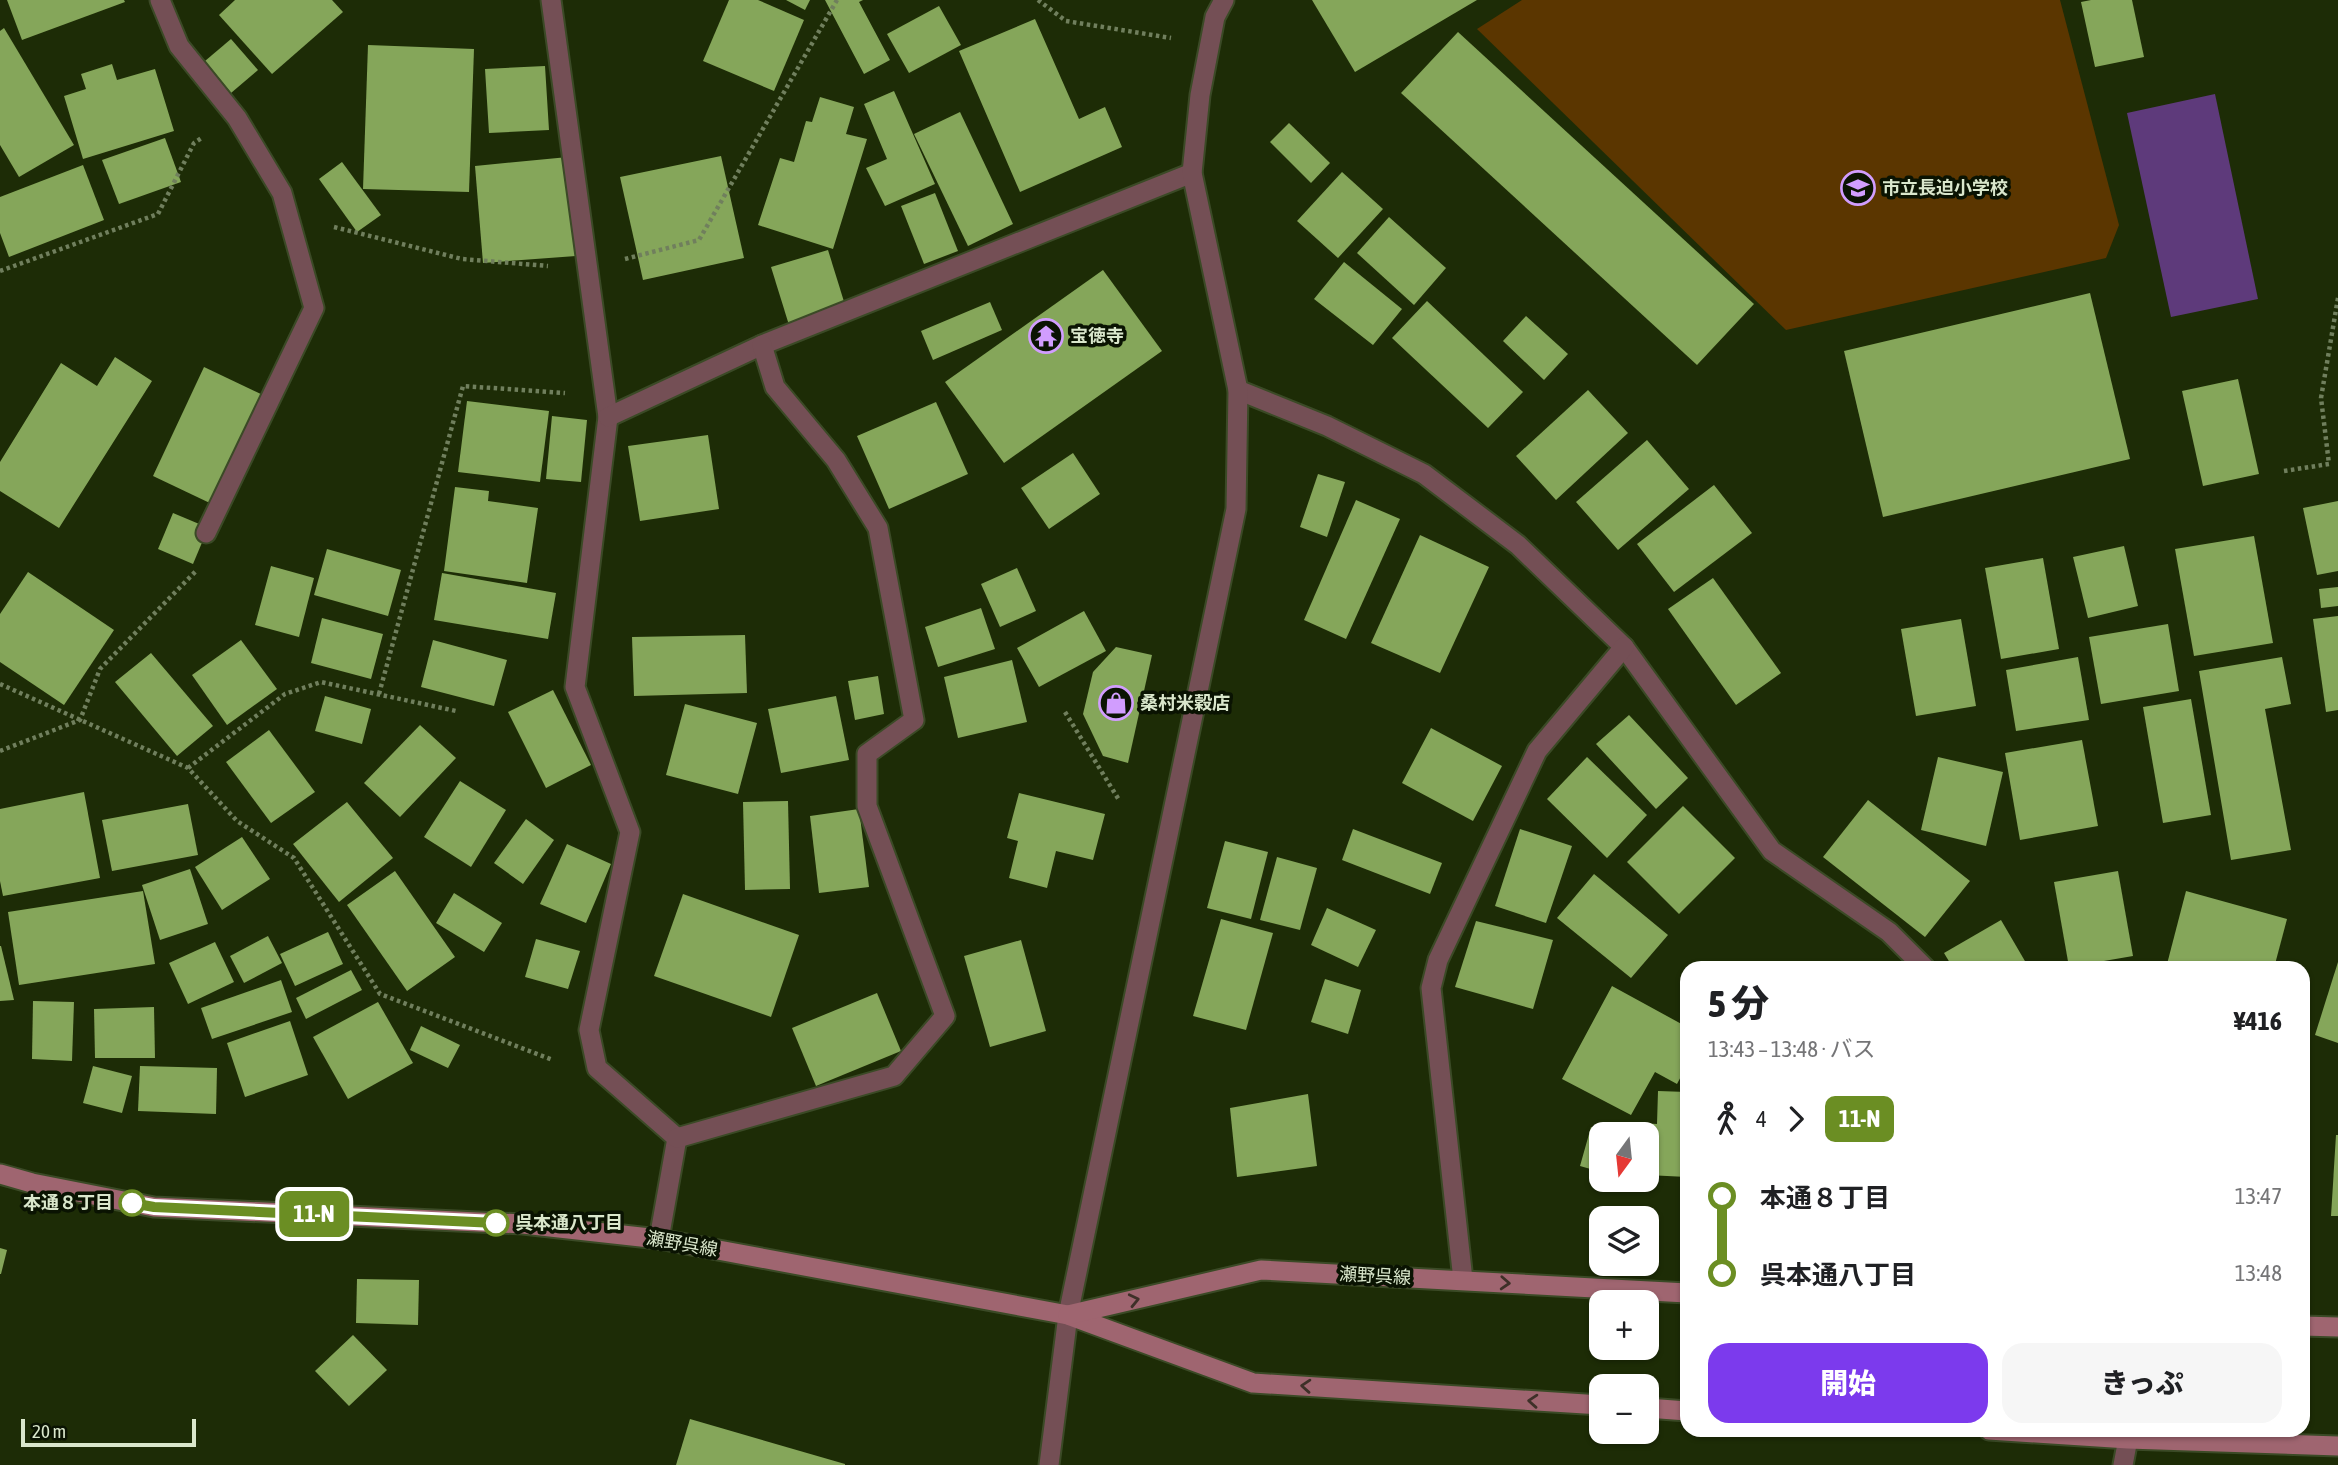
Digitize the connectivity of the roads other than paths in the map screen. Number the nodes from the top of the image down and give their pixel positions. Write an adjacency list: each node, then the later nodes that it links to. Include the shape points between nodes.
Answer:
1 (160, 0): 8 (street, via 179,46 237,118 282,193 314,308)
2 (551, 0): 7 (street)
3 (1224, 0): 4 (street, via 1216,17 1200,94)
4 (1192, 173): 5 (street); 6 (street)
5 (762, 345): 7 (street); 11 (street, via 775,387 836,460 878,528 914,720 867,754 867,806 945,1016 894,1076)
6 (1238, 390): 9 (street, via 1327,426 1424,474 1518,545); 16 (street, via 1236,509)
7 (608, 417): 11 (street, via 575,687 630,832 589,1030 597,1068)
8 (206, 533)
9 (1624, 647): 10 (street, via 1772,851 1889,932); 14 (street, via 1537,751 1438,960 1431,988)
10 (1918, 961)
11 (677, 1138): 13 (street)
12 (0, 1174): 13 (main road, 瀬野呉線, via 154,1207 523,1224)
13 (659, 1239): 16 (main road, 瀬野呉線)
14 (1463, 1280): 15 (main road, 瀬野呉線, one-way to 15); 16 (main road, 瀬野呉線, one-way to 14, via 1261,1270)
15 (1680, 1293)
16 (1068, 1315): 19 (main road, 瀬野呉線, one-way to 16, via 1253,1383); 25 (street)
17 (2310, 1326): 18 (main road)
18 (2338, 1327)
19 (1589, 1404)
20 (1659, 1409): 21 (main road)
21 (1680, 1410)
22 (2111, 1437): 23 (main road)
23 (2128, 1438): 24 (main road); 26 (street)
24 (2338, 1446)
25 (1049, 1465)
26 (2123, 1465)

